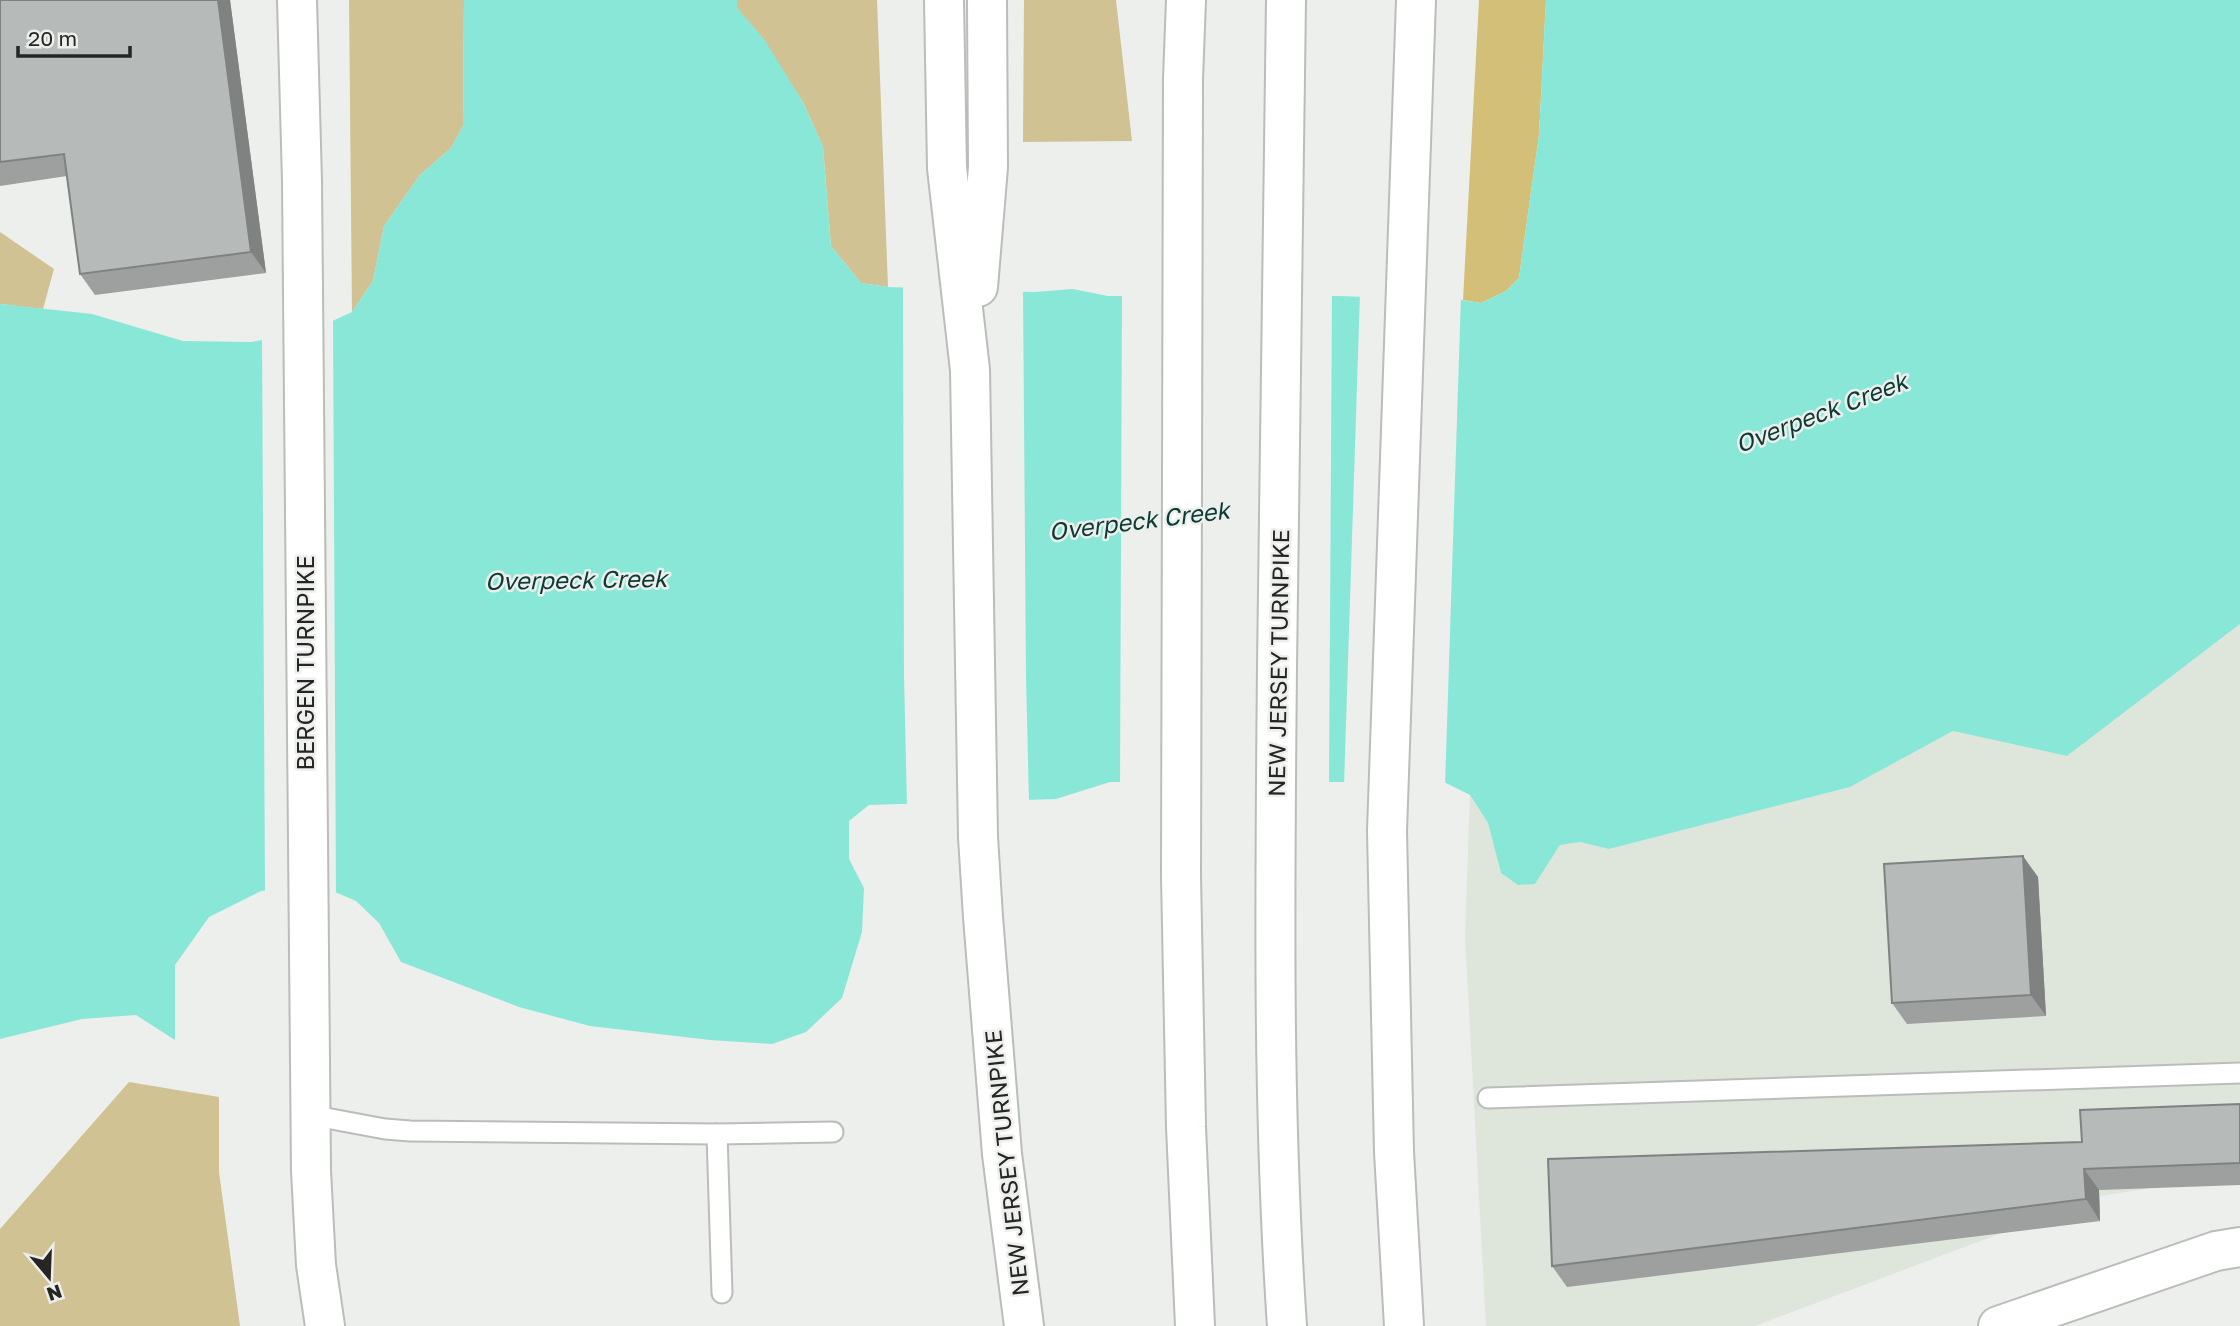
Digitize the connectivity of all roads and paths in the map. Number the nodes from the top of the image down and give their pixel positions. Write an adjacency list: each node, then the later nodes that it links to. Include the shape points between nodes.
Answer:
1 (297, 0): 12 (main road, BERGEN TURNPIKE)
2 (944, 0): 9 (main road, via 947,168)
3 (987, 0): 9 (main road, via 988,167)
4 (1176, 0): 8 (main road)
5 (1186, 0): 8 (main road)
6 (1286, 0): 20 (main road, NEW JERSEY TURNPIKE, via 1276,794 1278,1113)
7 (1416, 0): 21 (main road, via 1387,831 1393,1139)
8 (1183, 79): 19 (main road, via 1181,794 1185,1115)
9 (969, 267): 18 (main road, NEW JERSEY TURNPIKE, via 978,837 995,1077)
10 (2240, 1073): 11 (lane)
11 (1488, 1098)
12 (310, 1115): 14 (lane, via 410,1132); 17 (main road, BERGEN TURNPIKE, via 314,1230)
13 (833, 1132): 14 (lane)
14 (717, 1134): 16 (lane)
15 (2240, 1247): 22 (main road, via 2216,1251)
16 (722, 1293)
17 (325, 1326)
18 (1024, 1326)
19 (1195, 1326)
20 (1287, 1326)
21 (1404, 1326)
22 (1998, 1326)

